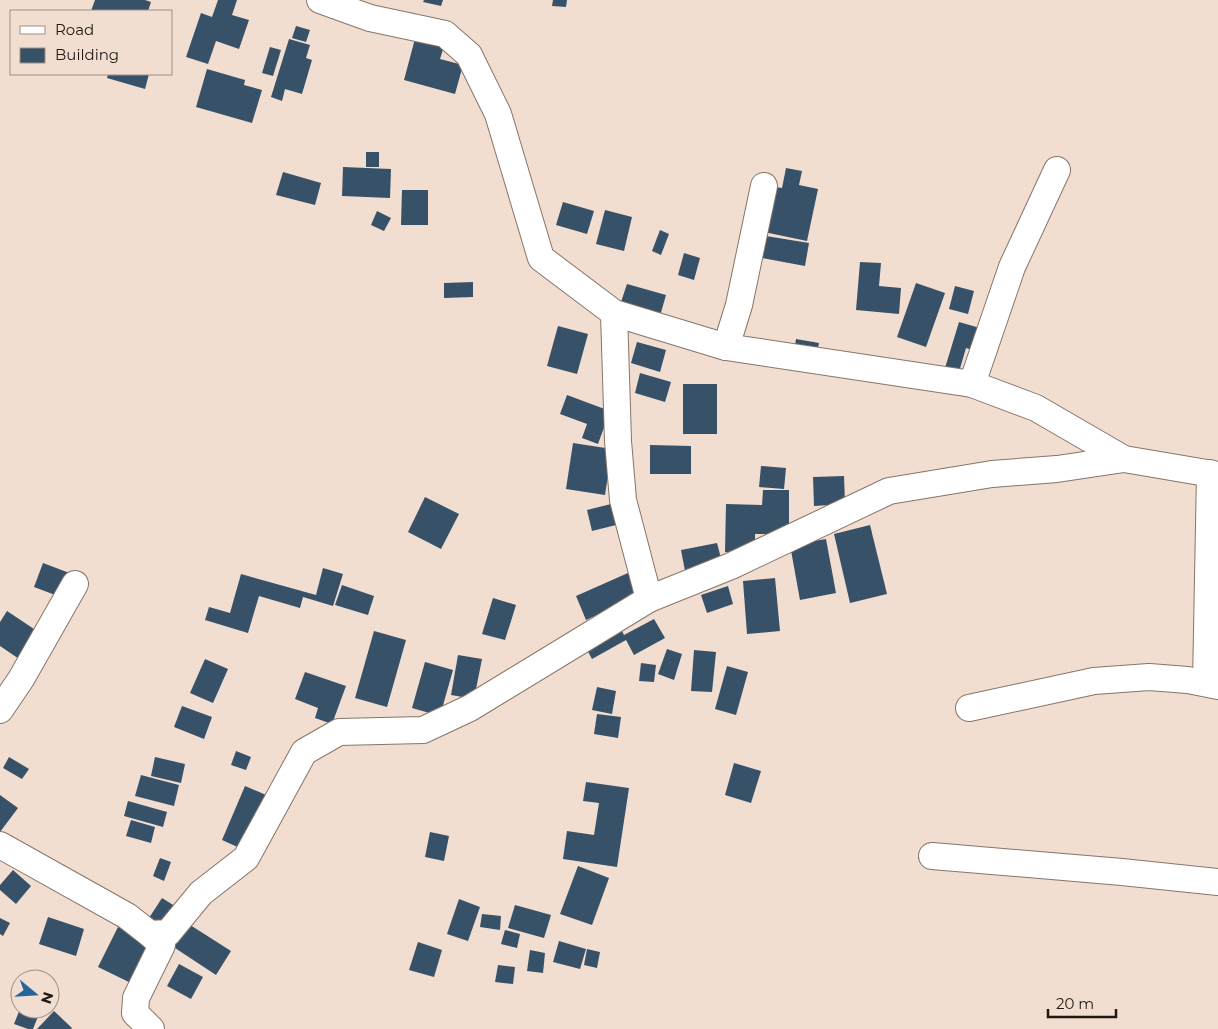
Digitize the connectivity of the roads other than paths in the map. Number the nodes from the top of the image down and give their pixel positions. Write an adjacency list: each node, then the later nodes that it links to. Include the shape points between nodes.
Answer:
1 (320, 0): 4 (street, via 370,18 445,34 469,55 498,114 541,258)
2 (1058, 170): 6 (street, via 1012,267)
3 (764, 186): 5 (street, via 739,305)
4 (614, 313): 5 (street); 10 (street, via 623,500)
5 (726, 346): 6 (street)
6 (972, 384): 7 (street, via 1036,408)
7 (1124, 459): 8 (street); 10 (street, via 992,474 889,491 732,566)
8 (1214, 474): 11 (street)
9 (75, 584): 13 (street)
10 (650, 599): 17 (street, via 470,708 423,730 339,732 304,752 246,858 201,893 168,933)
11 (1212, 684): 12 (street, via 1149,677 1094,681)
12 (969, 708)
13 (0, 710)
14 (0, 845): 17 (street, via 128,916)
15 (932, 856): 16 (street)
16 (1218, 882)
17 (150, 934): 18 (street, via 162,945 136,998 135,1013)
18 (151, 1029)

